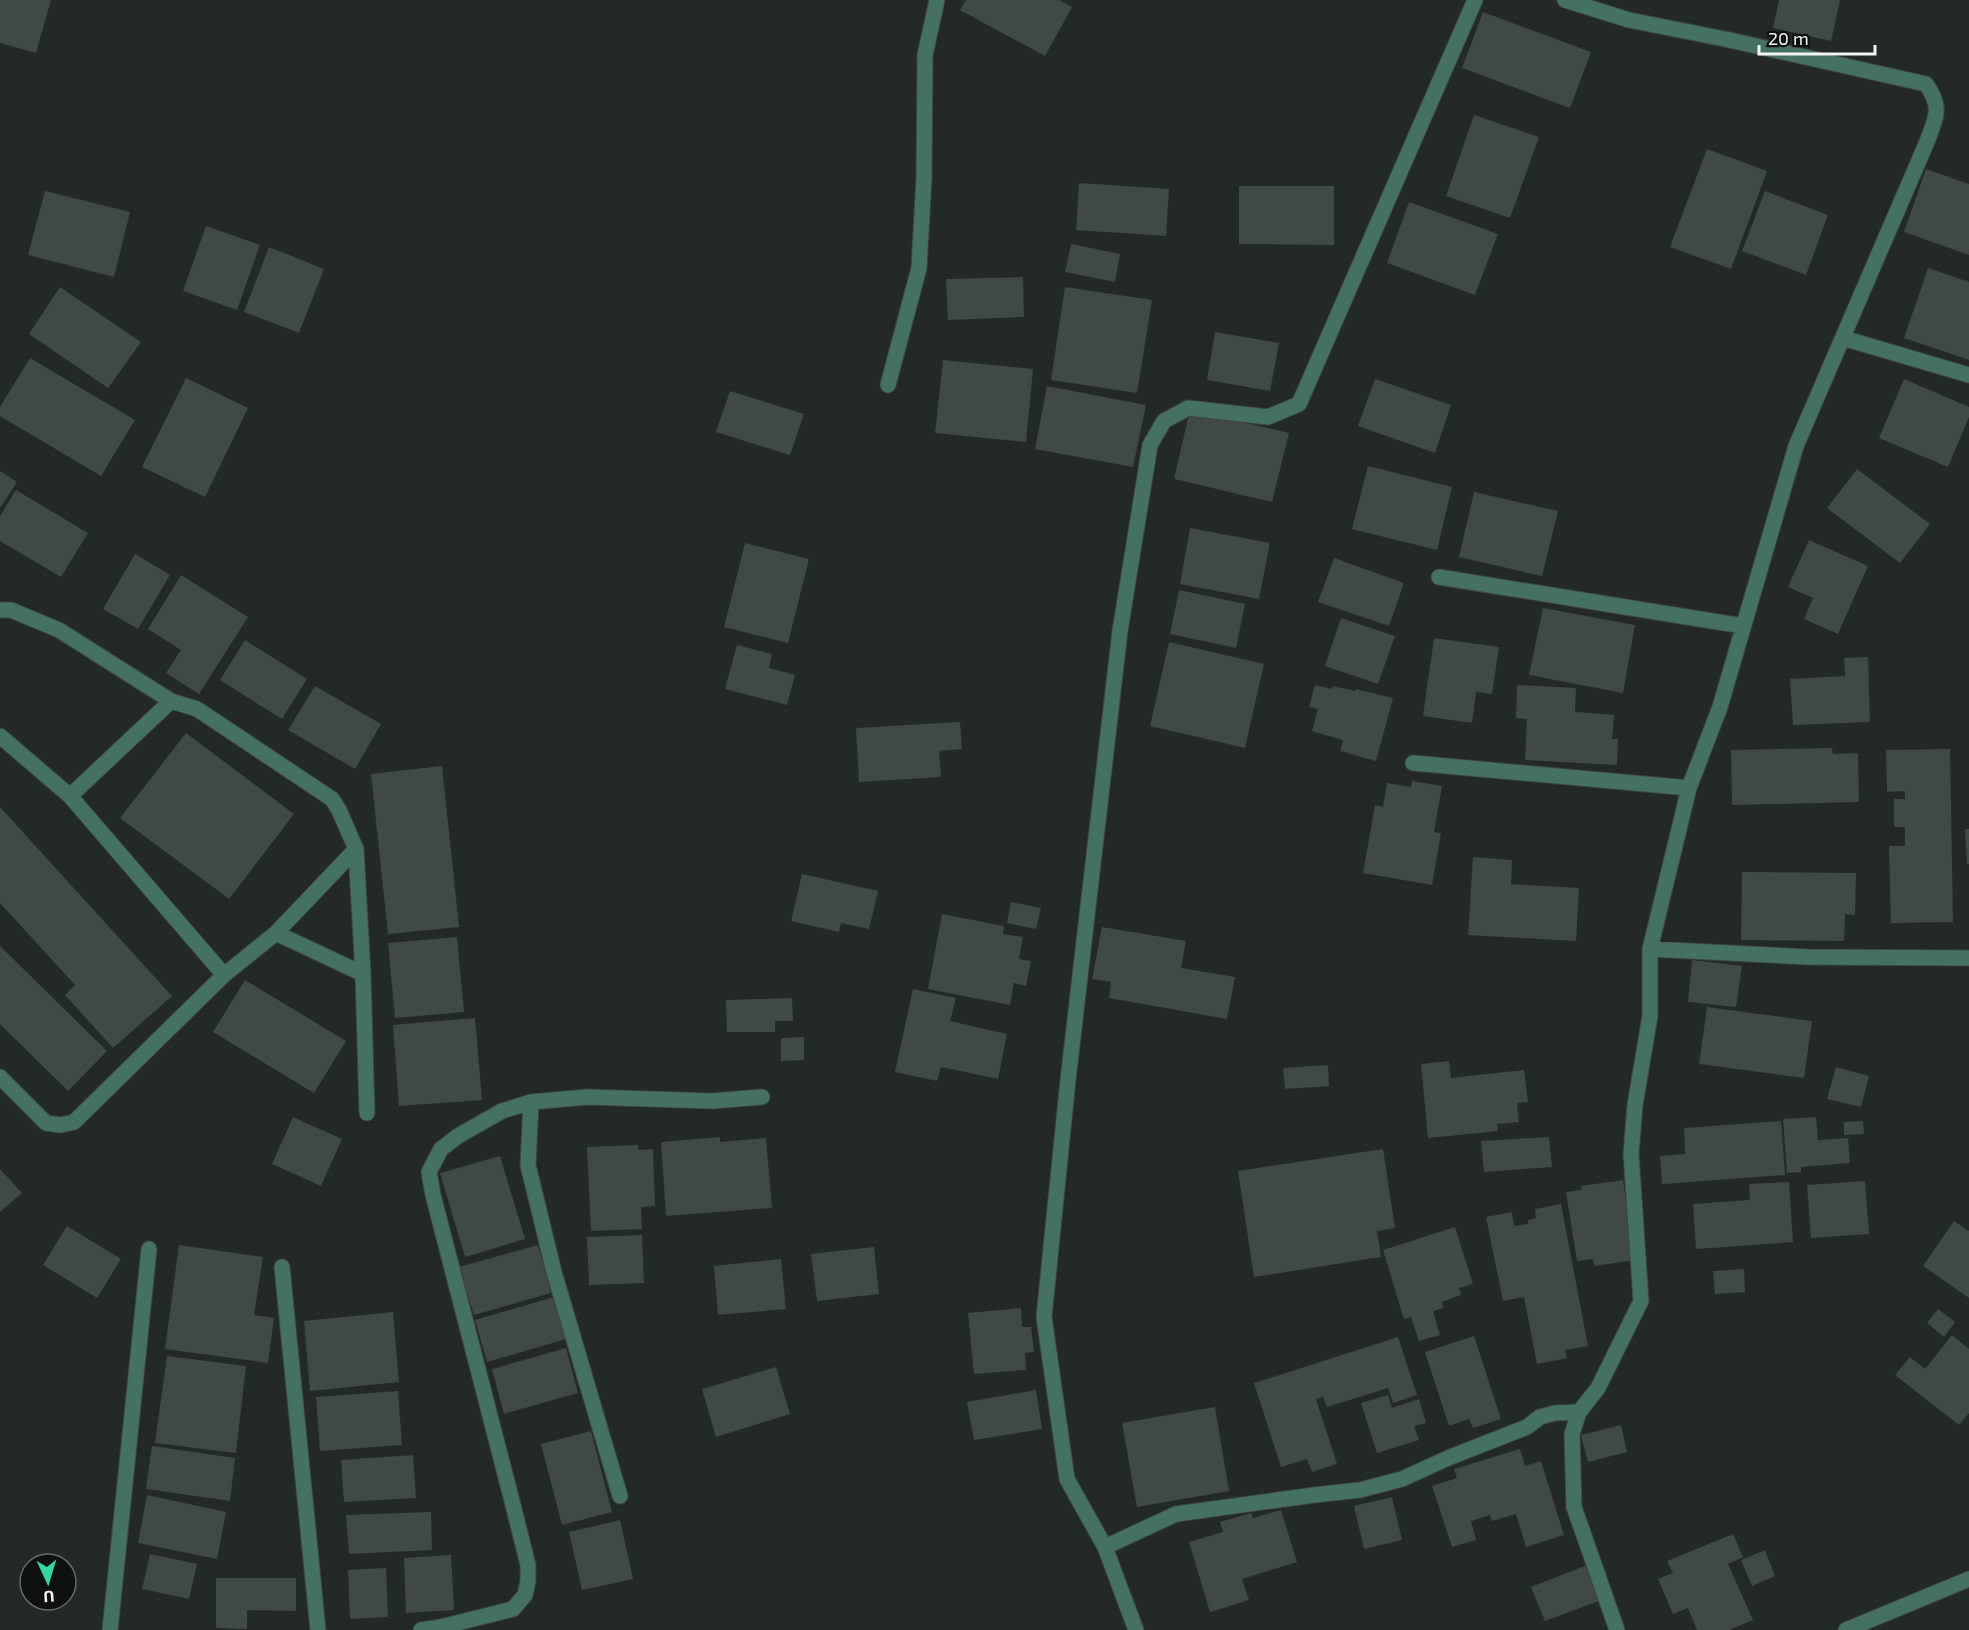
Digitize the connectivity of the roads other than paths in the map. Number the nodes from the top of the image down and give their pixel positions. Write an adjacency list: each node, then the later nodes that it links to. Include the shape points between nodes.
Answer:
1 (937, 0): 6 (street, via 925,55 919,268)
2 (1475, 0): 29 (street, via 1299,405 1268,417 1188,408 1164,421 1150,445 1118,654 1044,1317 1067,1479)
3 (1565, 0): 4 (street, via 1629,20 1926,84 1935,97 1937,117)
4 (1843, 338): 5 (street); 9 (street, via 1796,446)
5 (1969, 375)
6 (888, 385)
7 (1439, 577): 9 (street)
8 (0, 610): 10 (street, via 11,610 59,630)
9 (1743, 626): 13 (street, via 1720,707)
10 (171, 701): 14 (street); 15 (street, via 197,710 332,799)
11 (0, 736): 14 (street)
12 (1413, 764): 13 (street)
13 (1689, 788): 17 (street)
14 (70, 796): 20 (street)
15 (356, 849): 16 (street); 19 (street)
16 (276, 933): 19 (street); 20 (street)
17 (1650, 949): 18 (street, via 1808,957); 27 (street, via 1650,1016 1630,1154 1641,1301 1598,1388)
18 (1969, 958)
19 (363, 974): 24 (street)
20 (224, 975): 21 (street, via 74,1122 46,1124)
21 (0, 1077)
22 (762, 1097): 23 (street, via 712,1101 586,1097)
23 (531, 1102): 28 (street, via 528,1165 554,1272); 33 (street, via 502,1111 458,1136 441,1149 429,1172 528,1565 528,1581 525,1595 513,1609)
24 (367, 1113)
25 (149, 1250): 31 (street)
26 (282, 1267): 32 (street)
27 (1579, 1412): 29 (street, via 1540,1417 1527,1427 1402,1479 1360,1490 1176,1514); 35 (street, via 1572,1434 1574,1507)
28 (620, 1496)
29 (1104, 1547): 34 (street)
30 (1969, 1579): 36 (street)
31 (110, 1630)
32 (318, 1630)
33 (421, 1630)
34 (1136, 1630)
35 (1617, 1630)
36 (1846, 1630)

